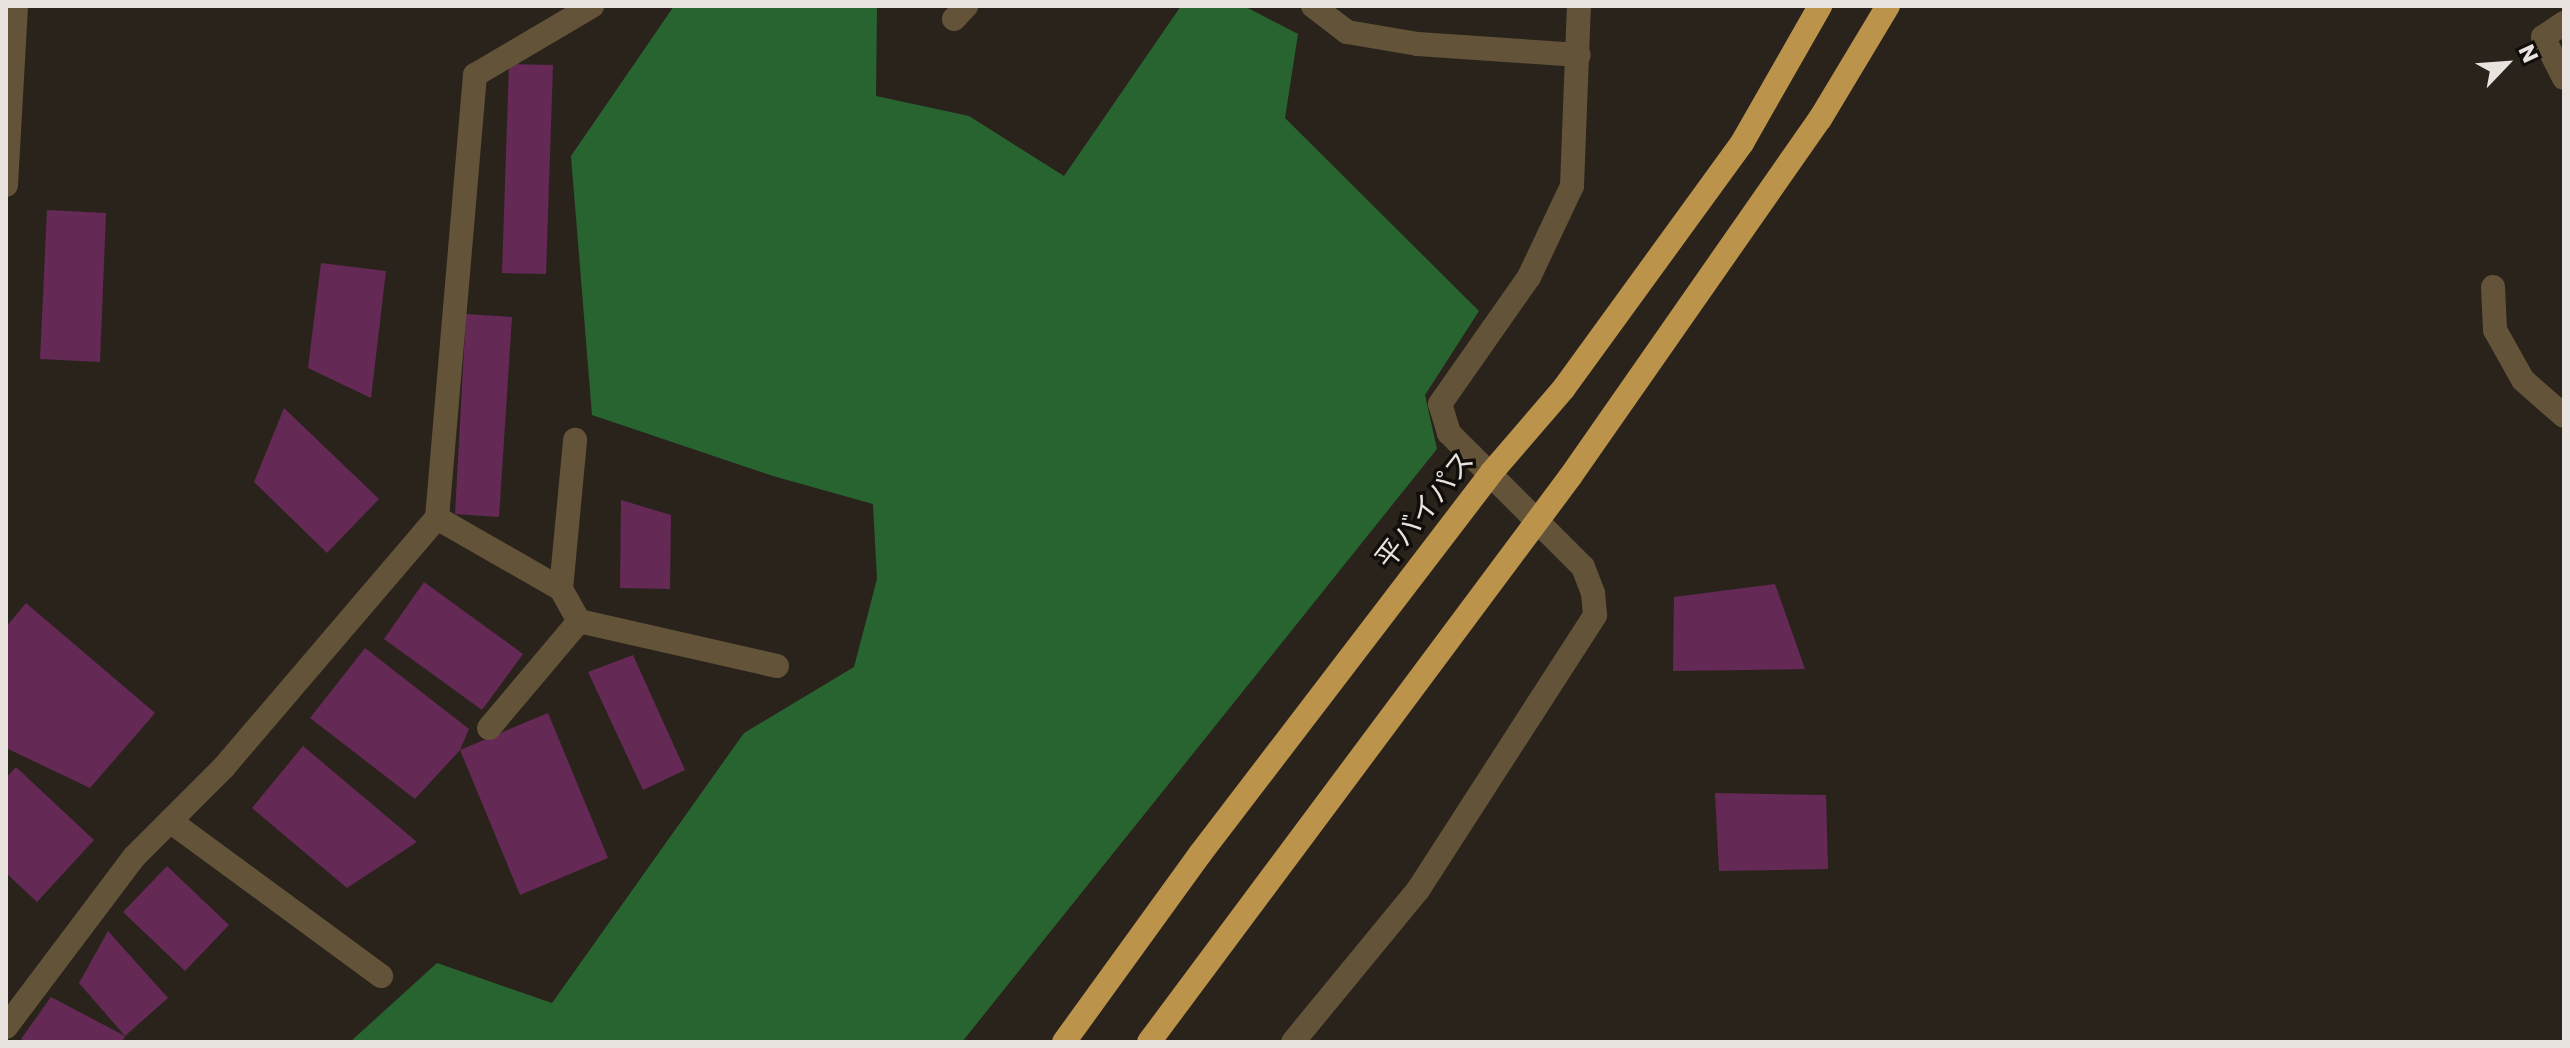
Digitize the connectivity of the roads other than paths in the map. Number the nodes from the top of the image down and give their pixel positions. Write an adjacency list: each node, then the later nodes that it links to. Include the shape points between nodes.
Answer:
1 (16, 6): 10 (street)
2 (592, 6): 15 (street, via 475,75)
3 (1313, 6): 8 (street, via 1347,32 1418,44)
4 (1579, 6): 8 (street)
5 (1820, 6): 14 (highway, 平バイパス, via 1742,143 1564,388)
6 (1888, 6): 16 (highway, via 1820,119)
7 (2564, 23): 9 (street, via 2543,37)
8 (1579, 55): 14 (street, via 1572,186 1529,277 1440,404 1449,433)
9 (2564, 78)
10 (6, 185)
11 (2493, 287): 12 (street, via 2495,330 2523,380)
12 (2564, 416)
13 (575, 440): 17 (street)
14 (1491, 473): 16 (street); 24 (highway, 平バイパス, via 1200,854)
15 (437, 518): 17 (street); 21 (street, via 224,767)
16 (1538, 521): 25 (highway); 26 (street, via 1583,567 1595,615 1418,890)
17 (561, 589): 18 (street)
18 (579, 621): 19 (street); 20 (street)
19 (777, 666)
20 (489, 728)
21 (170, 821): 22 (street); 23 (street, via 135,856)
22 (381, 976)
23 (6, 1027)
24 (1064, 1042)
25 (1149, 1042)
26 (1293, 1042)

